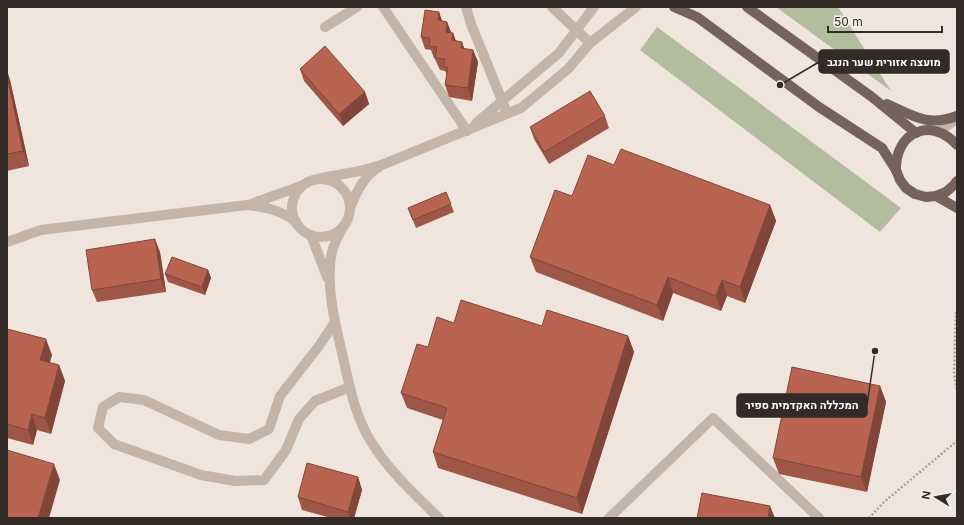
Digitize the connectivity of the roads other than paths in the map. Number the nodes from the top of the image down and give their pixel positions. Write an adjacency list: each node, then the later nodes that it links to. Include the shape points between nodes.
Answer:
1 (357, 7): 9 (street)
2 (383, 7): 16 (street)
3 (466, 7): 13 (street)
4 (552, 7): 10 (street)
5 (594, 7): 10 (street)
6 (636, 7): 11 (street)
7 (674, 7): 21 (main road, via 697,17 819,107 882,148)
8 (747, 7): 12 (main road)
9 (324, 27)
10 (576, 31): 11 (street); 13 (street, via 559,53)
11 (590, 43): 14 (street, via 568,69 521,108)
12 (872, 96): 15 (main road, via 921,119 938,121); 18 (main road)
13 (502, 102): 14 (street); 16 (street)
14 (508, 114): 16 (street)
15 (957, 118): 17 (street)
16 (467, 131): 20 (street)
17 (939, 131): 18 (main road); 19 (main road, via 949,136)
18 (916, 132): 21 (main road, via 906,139 900,148)
19 (957, 145)
20 (384, 164): 22 (street); 27 (street, via 374,170 359,187)
21 (896, 170): 25 (main road, via 906,188 915,194)
22 (321, 178): 24 (street); 27 (street, via 340,185 346,191)
23 (957, 181): 25 (main road, via 946,192)
24 (302, 185): 26 (street); 29 (street, via 292,202 292,213)
25 (936, 196): 28 (main road)
26 (247, 205): 29 (street, via 278,211); 32 (street, via 41,230)
27 (351, 206): 30 (street, via 350,215)
28 (957, 208)
29 (296, 222): 31 (street, via 302,230)
30 (342, 229): 31 (street, via 327,237); 33 (street, via 332,251)
31 (311, 235): 33 (street)
32 (7, 242)
33 (330, 283): 34 (street)
34 (335, 322): 35 (street); 35 (street, via 280,396 269,429 249,439 219,435 144,400 119,396 103,406 98,428 114,444 201,475 235,481 264,480 286,450 299,419 315,401)
35 (350, 387): 36 (street, via 360,420 370,440 403,483)
36 (439, 518)
37 (609, 518): 38 (street, via 713,418)
38 (819, 518)

